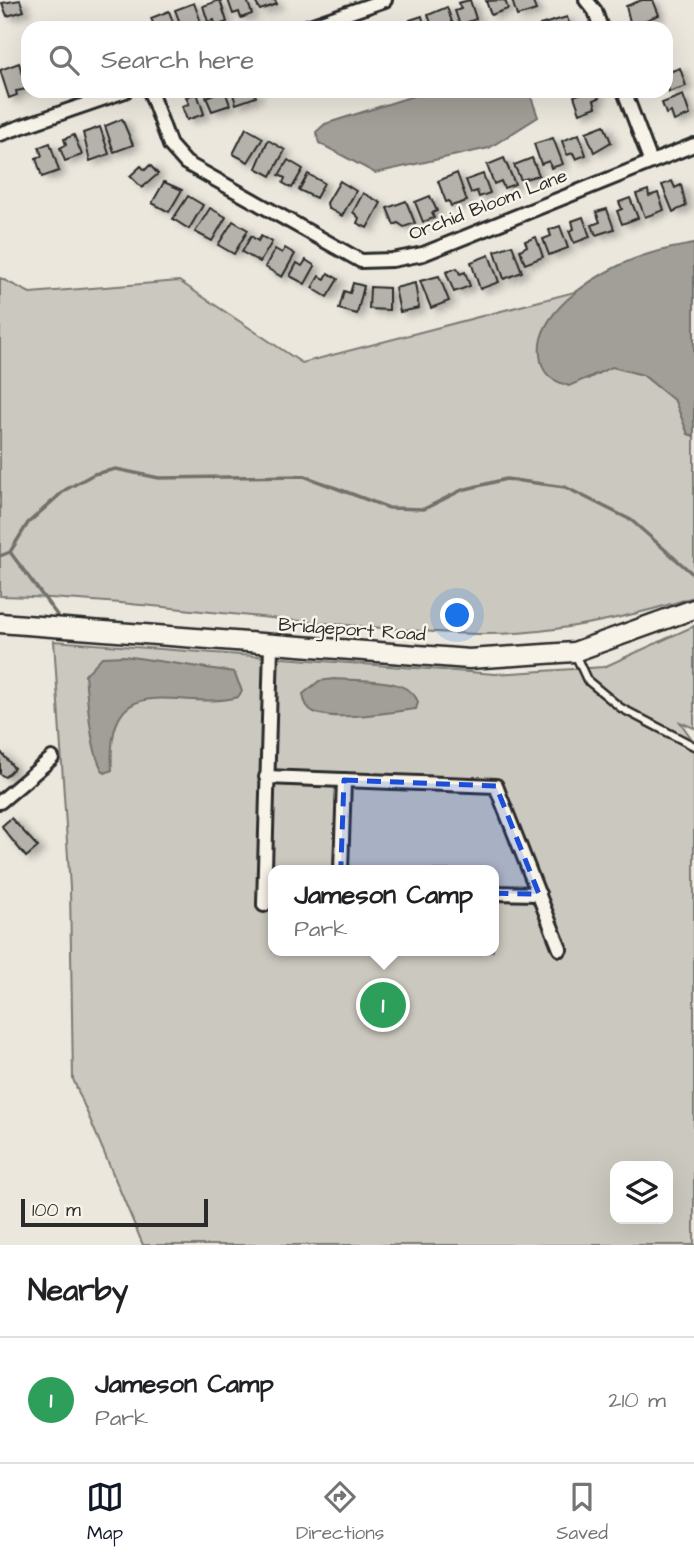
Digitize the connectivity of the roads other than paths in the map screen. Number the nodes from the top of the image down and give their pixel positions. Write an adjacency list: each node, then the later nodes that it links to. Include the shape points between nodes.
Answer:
1 (385, 0): 3 (street)
2 (586, 0): 4 (street)
3 (324, 21)
4 (598, 21)
5 (105, 98): 8 (street)
6 (153, 98): 10 (street, Orchid Bloom Lane, via 170,145 186,163 361,261 423,254)
7 (627, 98): 10 (street)
8 (0, 134)
9 (694, 145): 10 (street, Orchid Bloom Lane)
10 (651, 162)
11 (690, 610): 14 (street, Bridgeport Road)
12 (0, 623): 13 (street, Bridgeport Road)
13 (271, 646): 14 (street, Bridgeport Road, via 469,659); 17 (street)
14 (574, 652): 15 (lane, via 587,680 621,708)
15 (694, 746)
16 (52, 758): 19 (street)
17 (266, 777): 18 (street); 23 (street)
18 (344, 780): 20 (street); 22 (street, via 496,786)
19 (0, 802)
20 (341, 865)
21 (499, 893): 22 (street)
22 (539, 894): 24 (street)
23 (264, 905)
24 (560, 949)

